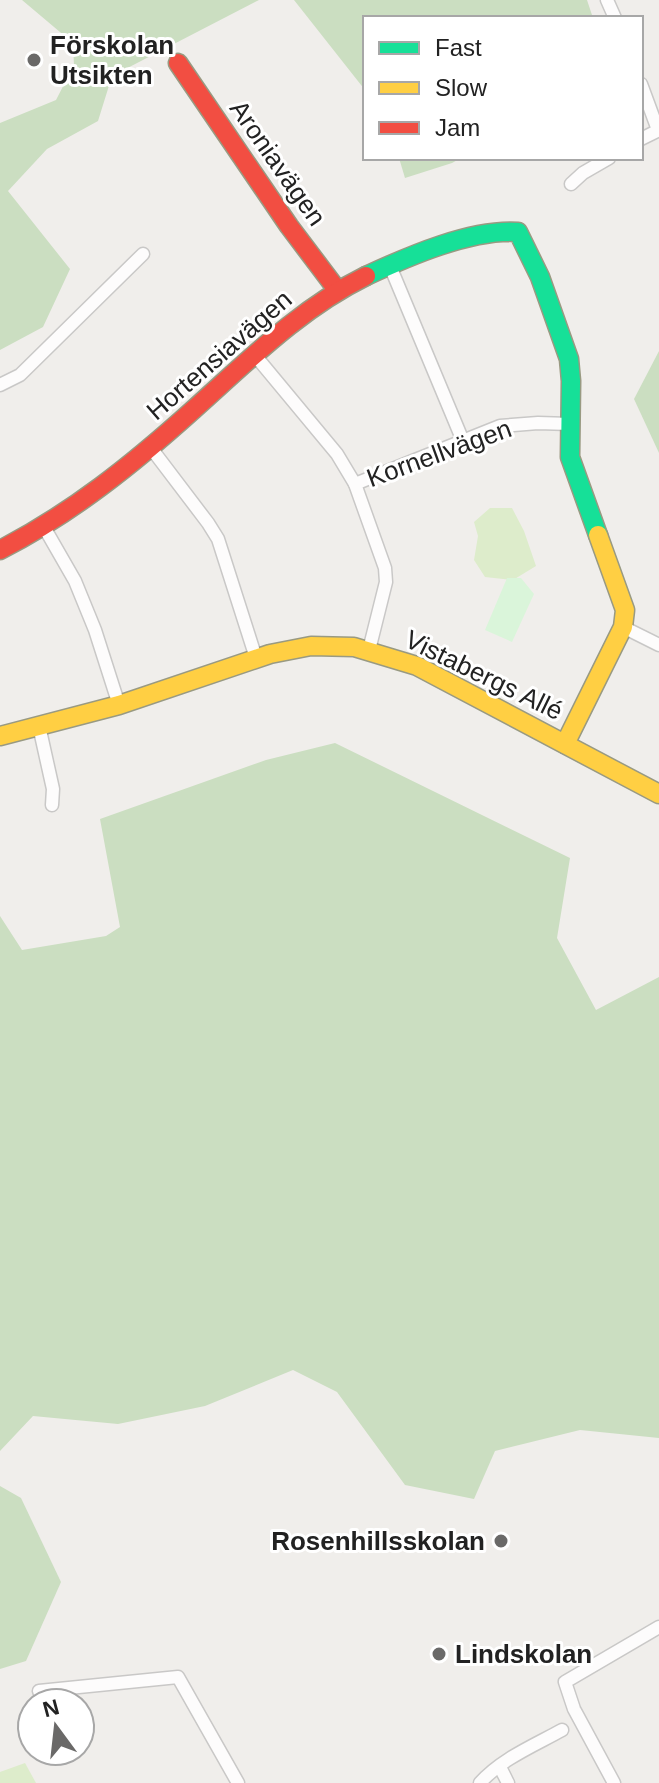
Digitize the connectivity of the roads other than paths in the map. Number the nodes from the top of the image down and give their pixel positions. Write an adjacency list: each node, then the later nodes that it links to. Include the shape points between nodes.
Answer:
1 (178, 63): 8 (street, Aroniavägen)
2 (643, 89): 3 (street)
3 (658, 130)
4 (606, 160): 5 (street)
5 (571, 184)
6 (143, 254): 10 (street, via 20,375)
7 (390, 266): 8 (street, Hortensiavägen); 11 (street, Hortensiavägen, via 482,235 518,232 565,343 571,367); 12 (street)
8 (338, 291): 9 (street, Hortensiavägen)
9 (254, 354): 13 (street, Hortensiavägen); 14 (street, via 337,454)
10 (0, 385)
11 (570, 424): 12 (street, Kornellvägen, via 500,426); 17 (street, Hortensiavägen, via 570,457 621,594)
12 (463, 441): 14 (street, Kornellvägen)
13 (151, 448): 15 (street, Hortensiavägen); 20 (street, via 218,539)
14 (355, 484): 19 (street, via 385,568)
15 (44, 527): 16 (street, Hortensiavägen); 21 (street, via 75,581)
16 (0, 550)
17 (623, 627): 18 (street); 24 (street)
18 (659, 645)
19 (369, 650): 20 (street, Vistabergs Allé, via 311,646); 24 (street, Vistabergs Allé, via 417,666)
20 (256, 658): 21 (street, Vistabergs Allé)
21 (119, 705): 22 (street, Vistabergs Allé)
22 (39, 726): 23 (street, Vistabergs Allé); 26 (street)
23 (0, 736)
24 (565, 744): 25 (street, Vistabergs Allé)
25 (659, 794)
26 (52, 805)
27 (659, 1627): 34 (street, via 565,1682)
28 (79, 1687): 31 (street, via 178,1677)
29 (562, 1730): 30 (street)
30 (500, 1767): 32 (street); 33 (street)
31 (238, 1783)
32 (480, 1783)
33 (508, 1783)
34 (614, 1783)

